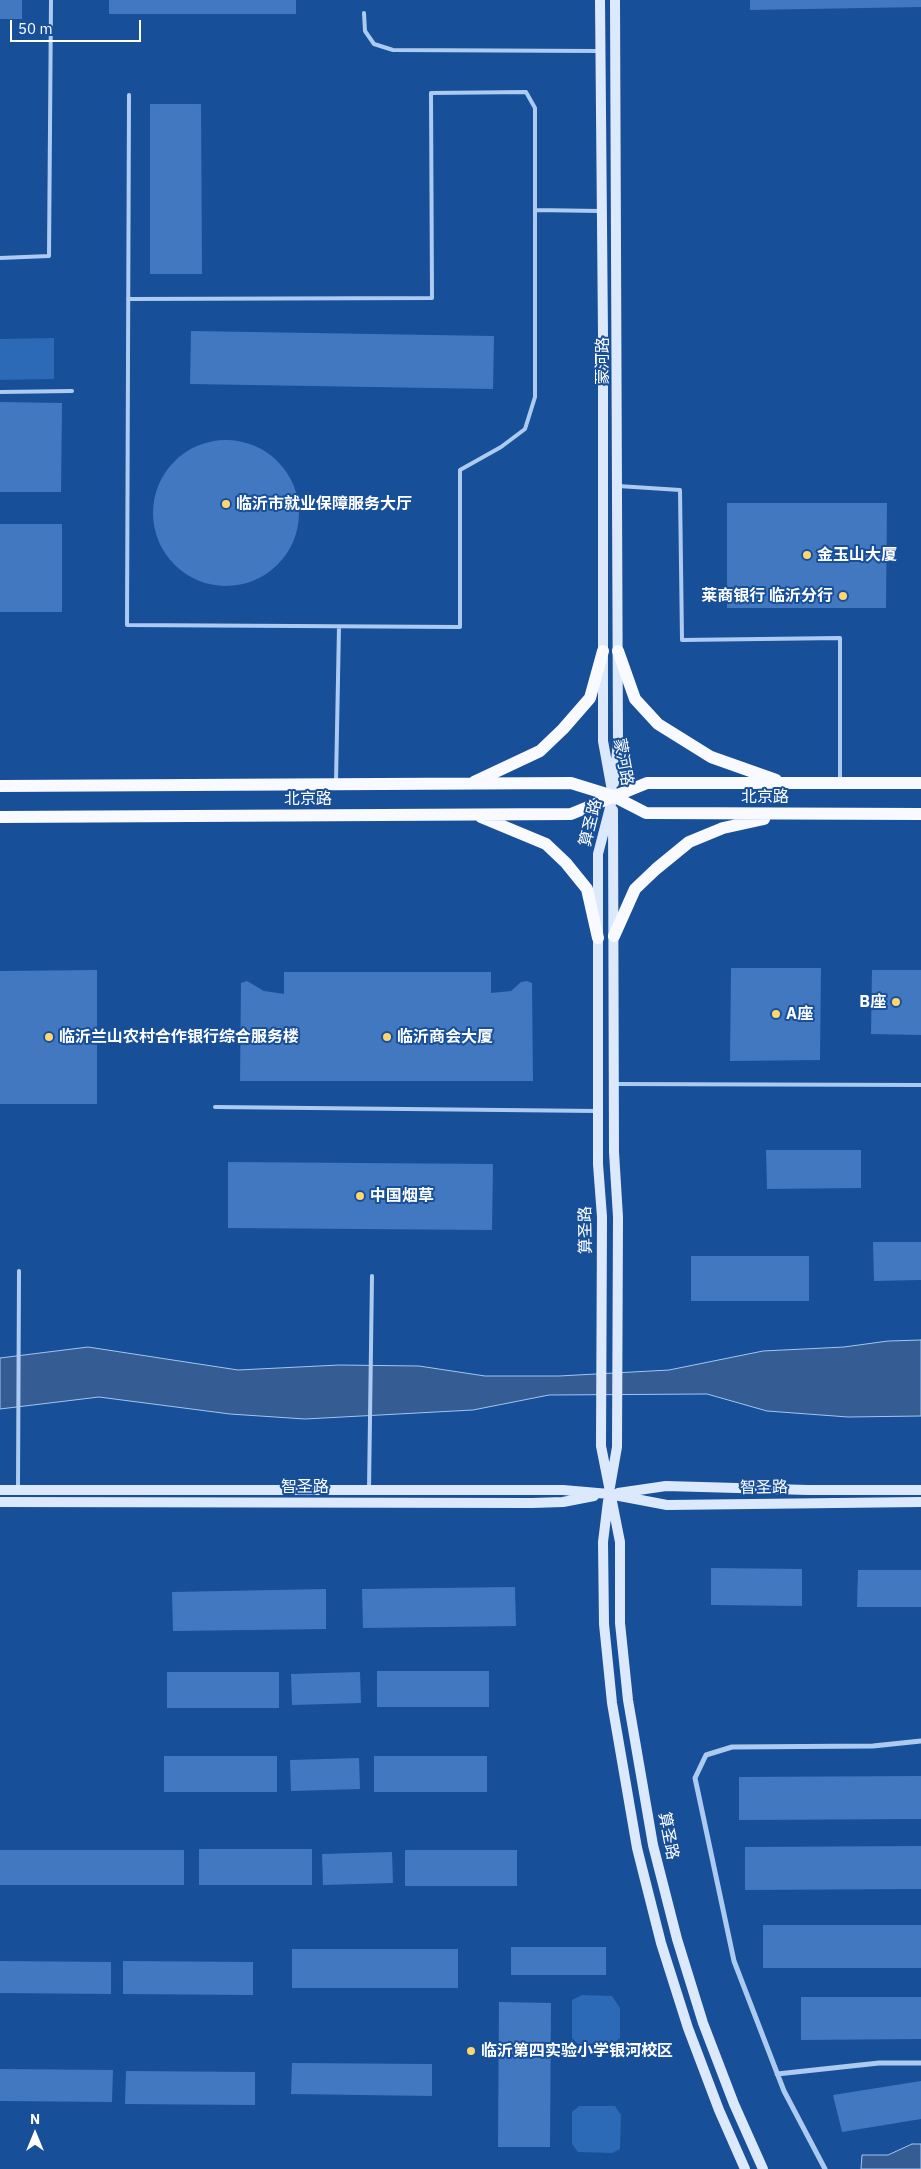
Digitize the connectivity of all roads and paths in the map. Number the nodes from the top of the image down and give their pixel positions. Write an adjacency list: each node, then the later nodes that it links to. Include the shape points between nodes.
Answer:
1 (51, 0): 9 (lane, via 49,256)
2 (600, 0): 5 (street, 蒙河路)
3 (615, 0): 13 (street, 蒙河路)
4 (364, 13): 5 (lane, via 365,31 374,44 393,50)
5 (600, 51): 8 (street, 蒙河路)
6 (129, 95): 10 (lane)
7 (535, 210): 8 (lane); 10 (lane, via 535,108 526,92 431,93 432,298); 14 (lane, via 535,397 525,429 460,470 460,627)
8 (602, 211): 15 (street, 蒙河路)
9 (0, 258)
10 (128, 299): 14 (lane, via 127,625)
11 (72, 391): 12 (lane)
12 (0, 392)
13 (618, 486): 16 (street, 蒙河路); 19 (lane, via 680,490 682,640 840,638)
14 (339, 627): 21 (lane)
15 (603, 651): 17 (main road, via 590,698 563,729 540,751); 23 (street, 蒙河路, via 603,741)
16 (618, 651): 18 (main road, via 635,699 658,724 711,757); 23 (street, 蒙河路, via 618,741)
17 (470, 783): 21 (main road, 北京路); 23 (main road, 北京路, via 571,783)
18 (786, 783): 19 (main road, 北京路); 23 (main road, 北京路, via 647,783)
19 (840, 783): 20 (main road, 北京路)
20 (921, 783)
21 (336, 784): 22 (main road, 北京路)
22 (0, 786)
23 (613, 796): 24 (main road, 北京路, via 571,814); 25 (main road, 北京路, via 646,813); 28 (street, 算圣路); 29 (street, 算圣路, via 598,854)
24 (474, 814): 27 (main road, 北京路); 29 (main road, via 546,844 587,889)
25 (790, 814): 26 (main road, 北京路); 28 (main road, via 723,828 689,842 635,889)
26 (921, 814)
27 (0, 817)
28 (614, 936): 30 (street, 算圣路)
29 (598, 938): 33 (street, 算圣路)
30 (614, 1084): 31 (lane); 40 (street, 算圣路, via 618,1217 617,1447)
31 (921, 1085)
32 (215, 1107): 33 (lane)
33 (598, 1111): 40 (street, 算圣路, via 602,1217 600,1412 601,1446)
34 (19, 1271): 37 (lane)
35 (372, 1276): 38 (lane)
36 (0, 1490): 37 (street, 智圣路)
37 (18, 1490): 38 (street, 智圣路)
38 (370, 1490): 40 (street, 智圣路, via 563,1490)
39 (921, 1490): 40 (street, 智圣路, via 666,1486)
40 (609, 1494): 41 (street, 智圣路, via 532,1503); 42 (street, 智圣路, via 667,1505); 46 (street, 算圣路, via 603,1542 604,1624 612,1703 637,1848 688,2028); 47 (street, 算圣路, via 620,1542 620,1623 628,1700 653,1844 703,2023)
41 (0, 1502)
42 (921, 1502)
43 (921, 1741): 45 (street, via 874,1746 732,1747 706,1756 695,1778 734,1961)
44 (921, 2063): 45 (street, via 878,2062)
45 (778, 2074): 48 (street)
46 (745, 2169)
47 (763, 2169)
48 (825, 2169)

